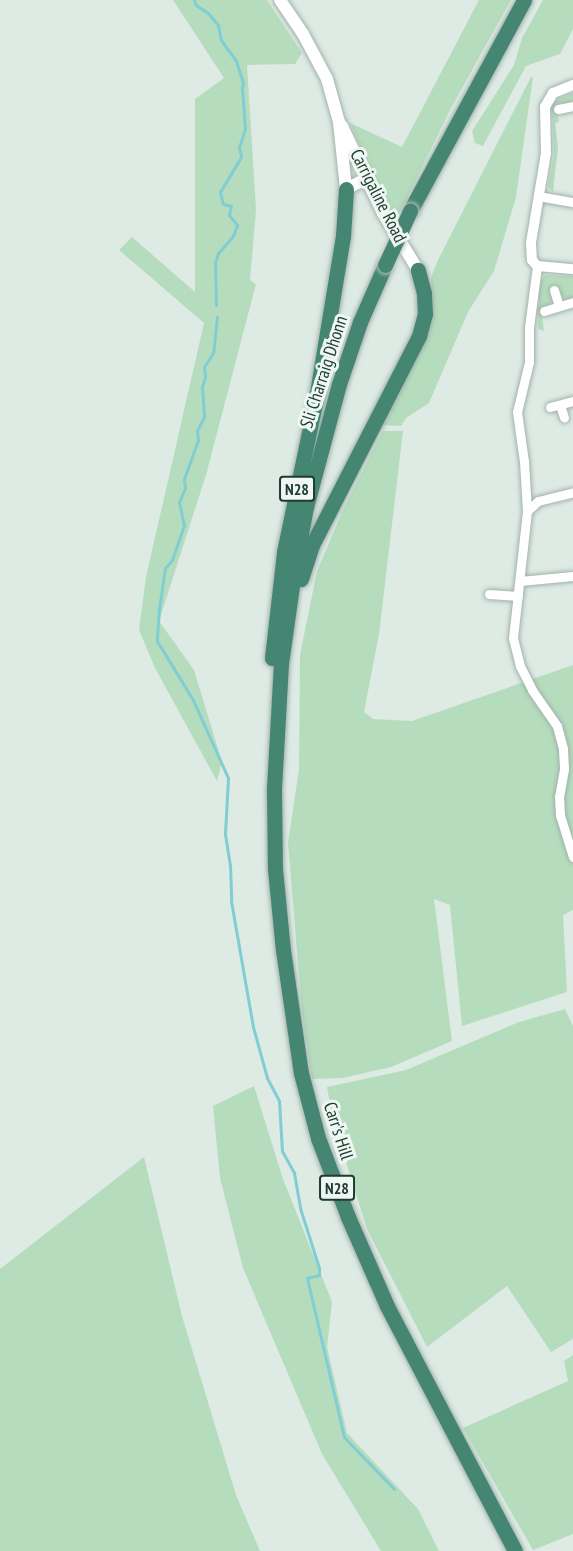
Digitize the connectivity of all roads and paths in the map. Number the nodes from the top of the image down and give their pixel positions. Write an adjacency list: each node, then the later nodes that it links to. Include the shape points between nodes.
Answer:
1 (280, 0): 6 (main road, Carrigaline Road, via 327,79)
2 (524, 0): 26 (highway, Sli Charraig Dhonn / N28, bridge, via 410,211 360,322 343,373 306,507 281,663)
3 (573, 85): 9 (street, via 553,93 545,104 546,153)
4 (573, 106): 5 (street)
5 (558, 109)
6 (339, 122): 7 (main road, Carrigaline Road); 8 (main road, Carrigaline Road)
7 (366, 179): 8 (main road); 13 (main road, Carrigaline Road)
8 (346, 189): 26 (highway, N28, via 341,247 316,399 284,552 275,624 269,706)
9 (538, 196): 10 (street); 11 (street, via 531,243 531,259)
10 (573, 202)
11 (537, 266): 12 (street); 21 (street, via 529,362 517,412)
12 (573, 269)
13 (418, 270): 26 (highway, N28, via 425,314 419,336 302,572 281,763)
14 (554, 290): 16 (street)
15 (573, 302): 16 (street)
16 (559, 306): 17 (street)
17 (544, 311)
18 (573, 401): 19 (street, via 555,406)
19 (564, 417)
20 (573, 492): 21 (street, via 538,501)
21 (527, 511): 23 (street)
22 (573, 576): 23 (street)
23 (520, 581): 25 (street)
24 (489, 594): 25 (street)
25 (518, 596): 27 (street, via 515,655 532,690 557,726 564,769 560,815)
26 (274, 790): 28 (highway, Carr's Hill / N28, via 275,870 283,950 301,1073 318,1138 387,1306)
27 (573, 857)
28 (515, 1551)

